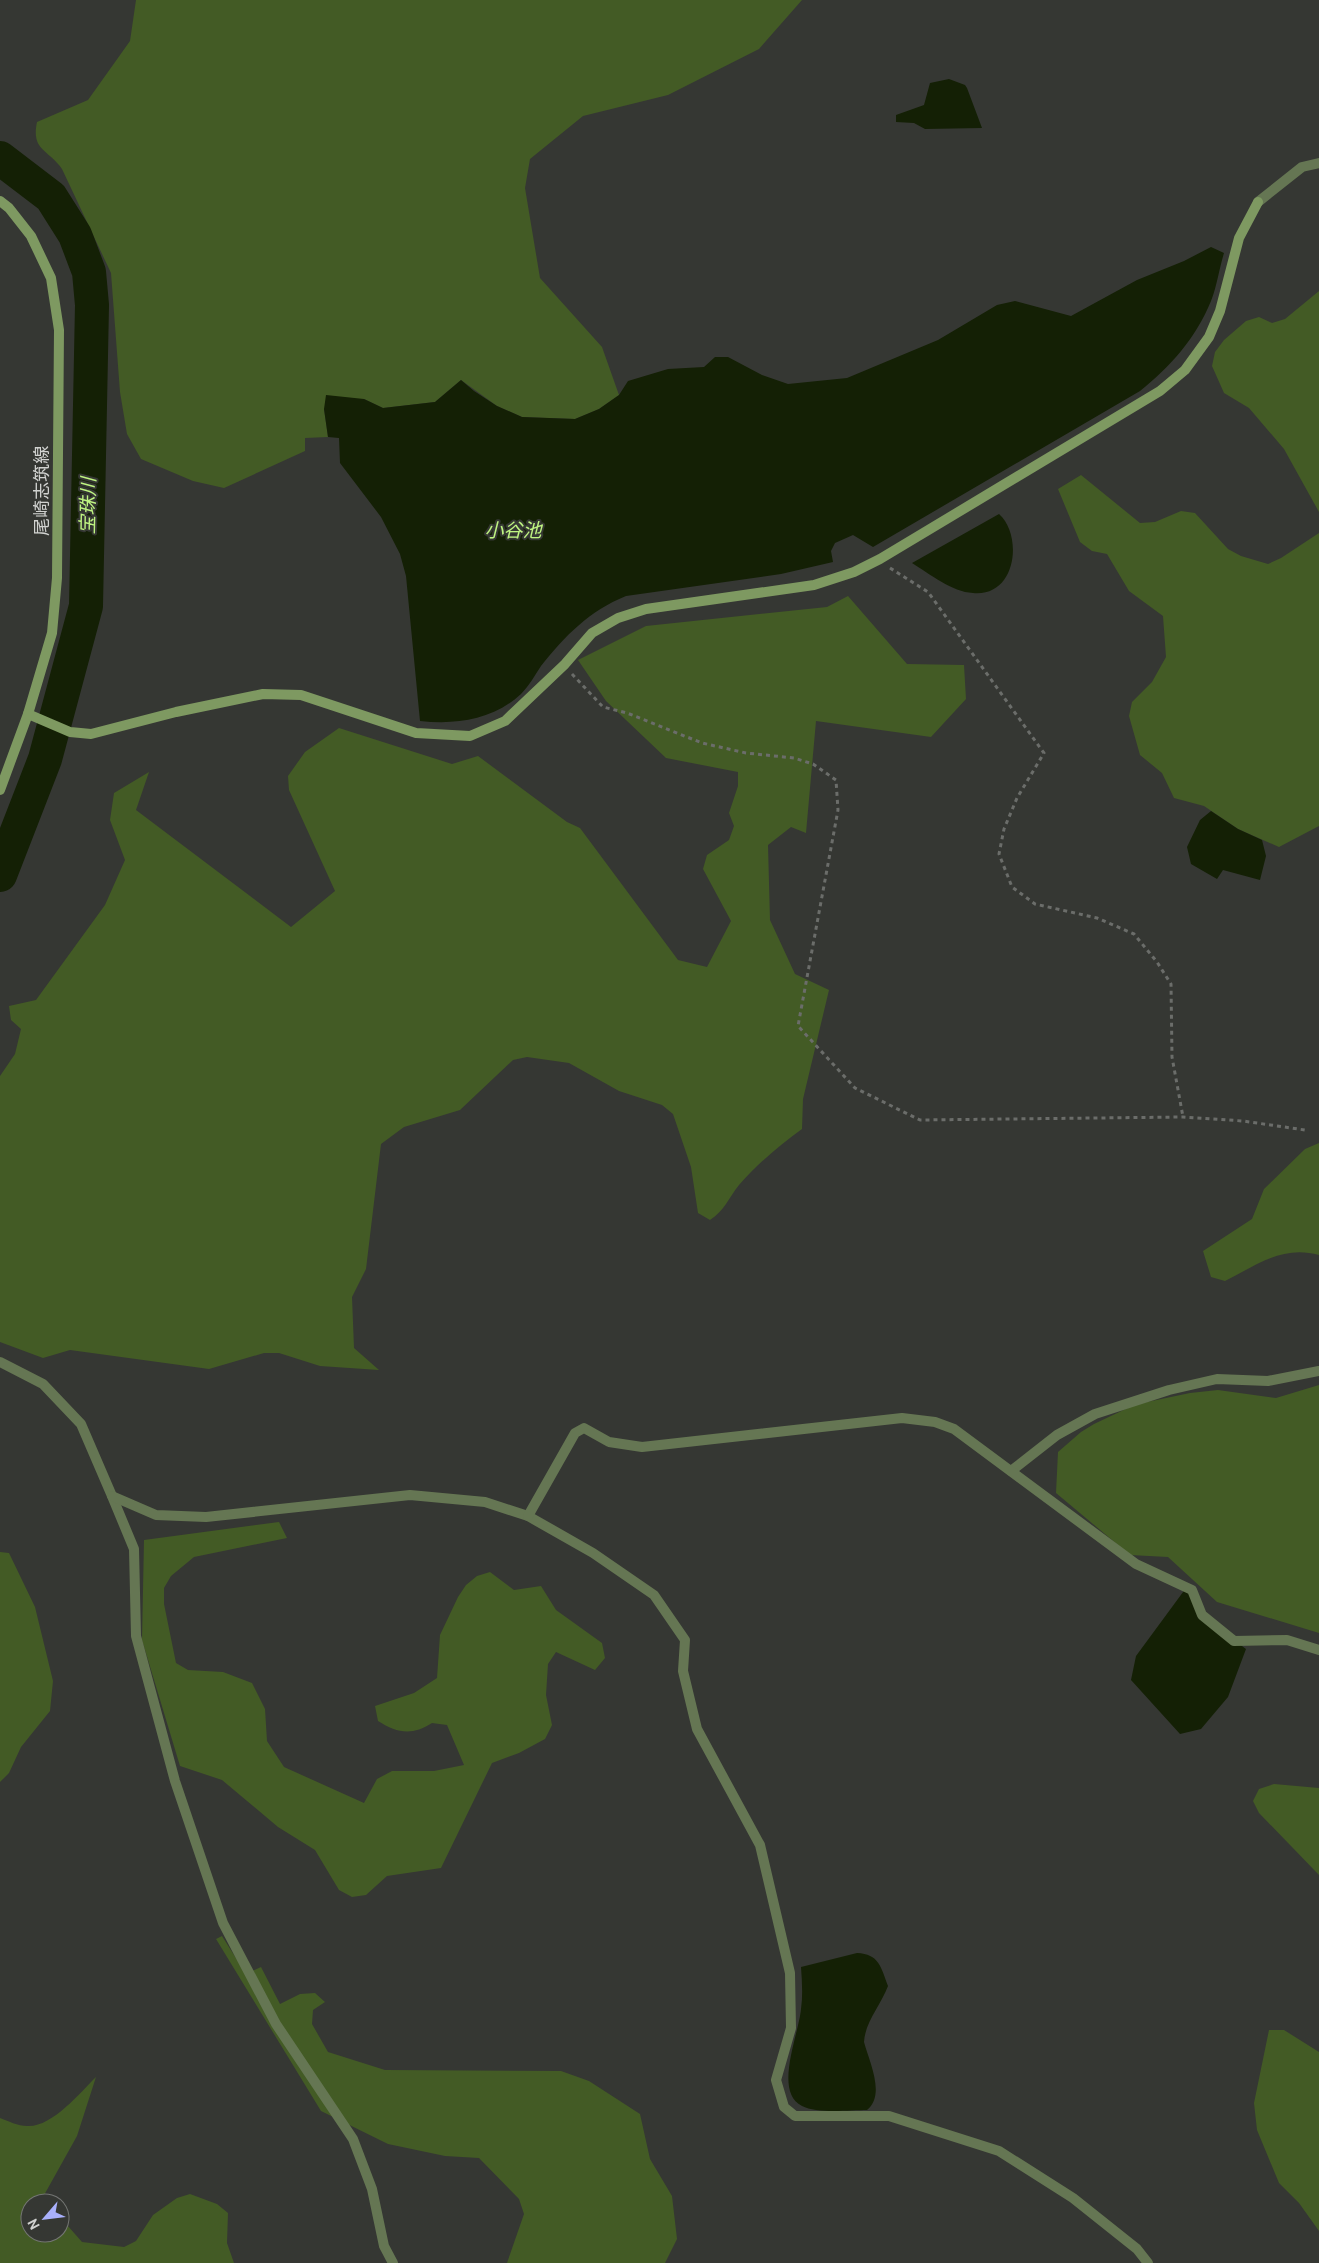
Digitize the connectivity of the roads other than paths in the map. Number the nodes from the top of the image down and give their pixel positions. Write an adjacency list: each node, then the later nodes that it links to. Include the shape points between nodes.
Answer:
1 (1319, 163): 3 (street, via 1302,167 1258,202 1239,238 1212,331 1204,346 1172,382 854,572 814,585 646,609 618,618 592,633 565,664 505,721 470,736 416,733 301,695 263,694 92,734 70,732)
2 (0, 201): 3 (street, 尾崎志筑線, via 31,236 52,278 59,330 57,578 52,633)
3 (28, 714): 4 (street, 尾崎志筑線)
4 (0, 790)
5 (0, 1362): 8 (street, via 43,1384 81,1424)
6 (1319, 1371): 7 (street, via 1268,1381 1217,1379 1169,1390 1095,1414 1056,1435)
7 (1011, 1471): 9 (street, via 954,1429 934,1422 902,1418 642,1447 609,1442 584,1428 575,1433); 10 (street, via 1136,1564 1192,1590 1202,1615 1234,1641 1287,1640)
8 (112, 1496): 9 (street, via 156,1515 206,1517 410,1495 485,1502); 11 (street, via 134,1549 136,1636 175,1781 222,1923 276,2024 353,2139 372,2189 384,2246)
9 (528, 1516): 12 (street, via 593,1553 654,1595 685,1640 683,1671 697,1729 760,1845 790,1973 791,2028 776,2080 784,2107 795,2116 889,2116 1000,2151 1073,2198 1137,2249)
10 (1319, 1650)
11 (393, 2263)
12 (1148, 2263)

